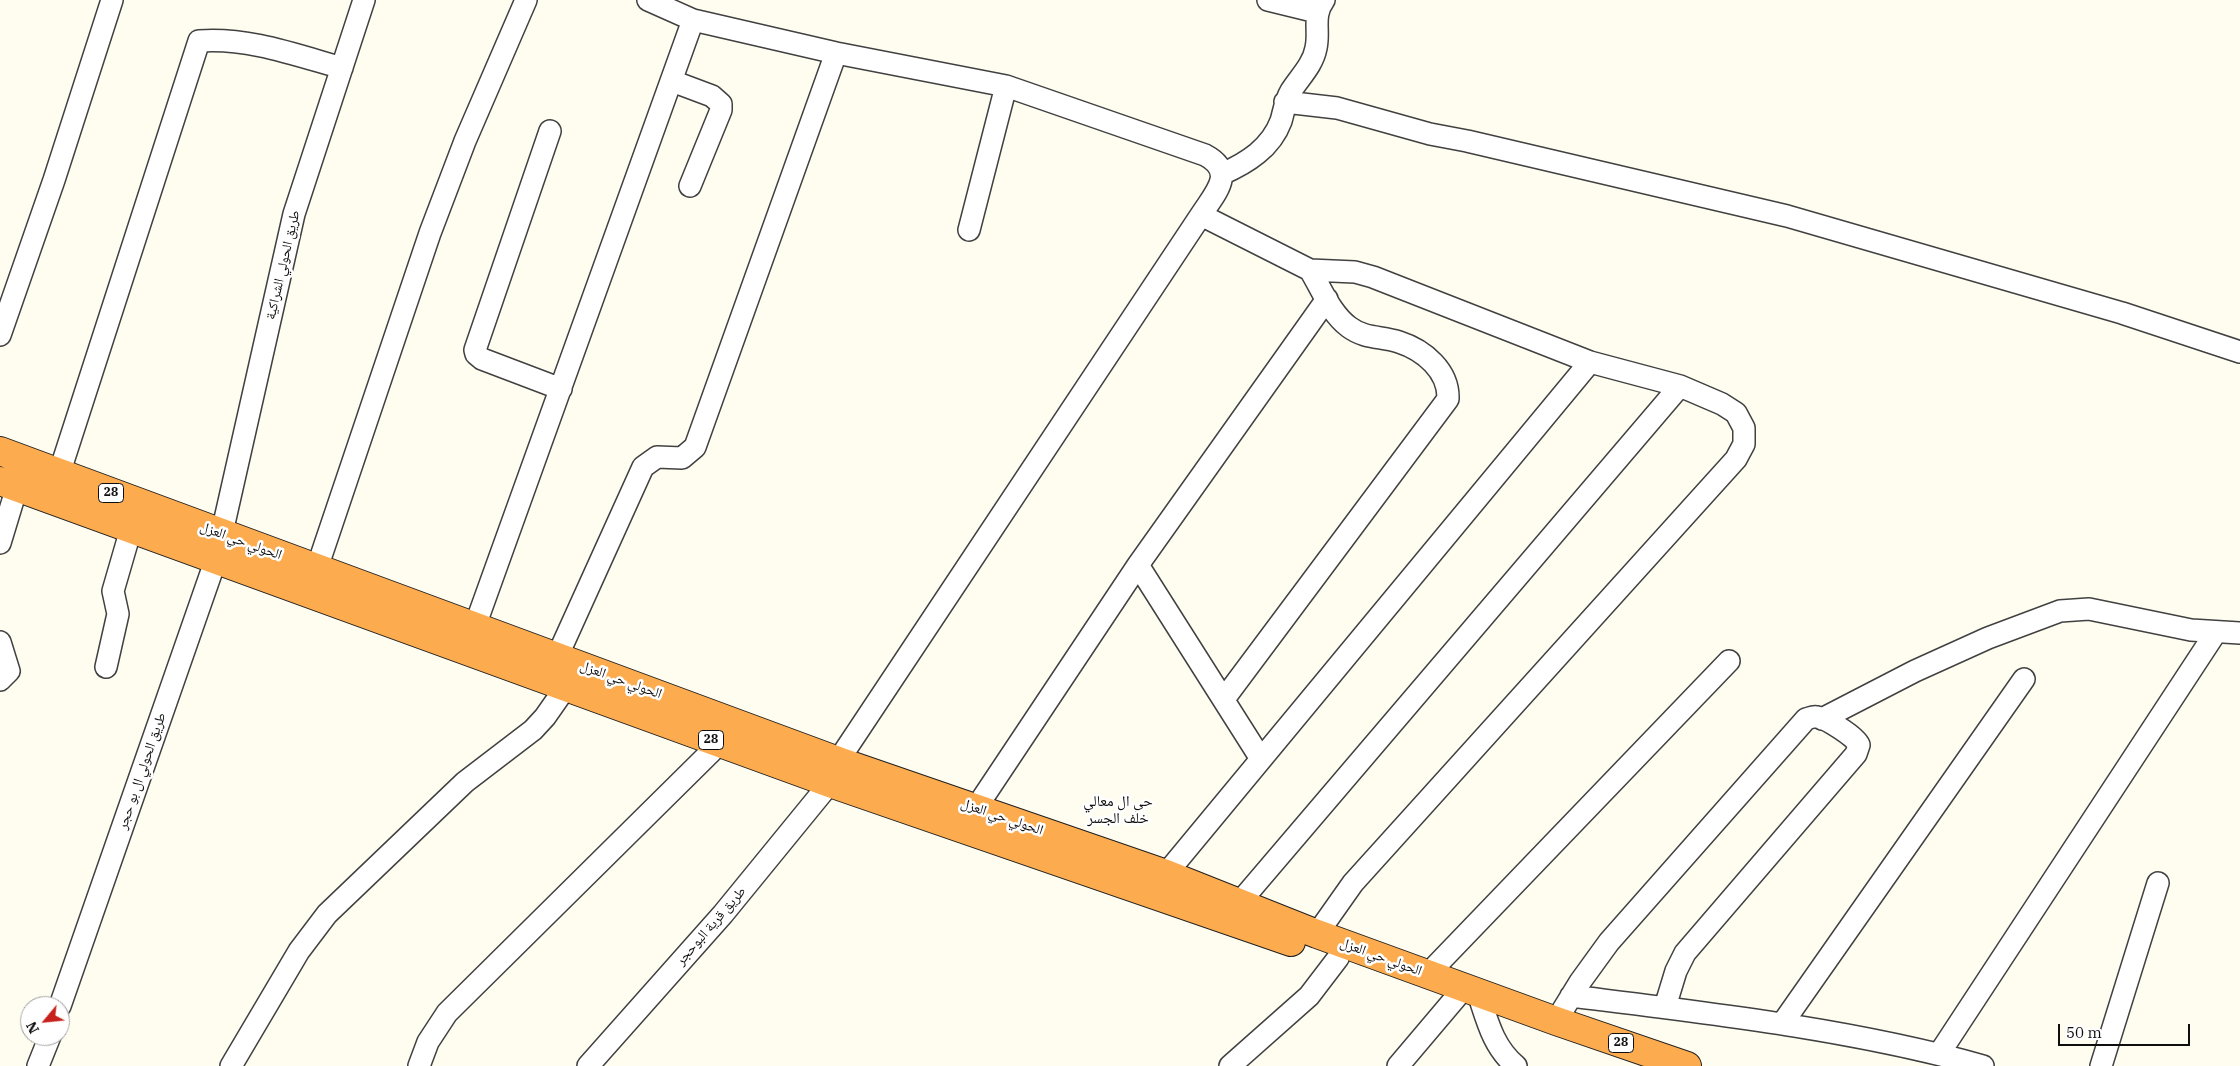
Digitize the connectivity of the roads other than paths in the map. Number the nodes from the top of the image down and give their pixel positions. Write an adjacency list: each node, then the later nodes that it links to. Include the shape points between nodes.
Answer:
1 (112, 0): 20 (street)
2 (364, 0): 9 (street, طريق الحولي الشراكية)
3 (526, 0): 32 (street, via 465,141 430,233)
4 (648, 0): 7 (street)
5 (1268, 0): 6 (street)
6 (1320, 6): 12 (street, via 1316,50)
7 (693, 20): 8 (street); 10 (street)
8 (836, 53): 11 (street); 37 (street, via 695,447 682,458 657,457 643,467)
9 (342, 68): 26 (street, via 269,47 199,41); 30 (street, طريق الحولي الشراكية, via 294,214)
10 (672, 80): 15 (street, via 712,96 720,104 721,110); 24 (street)
11 (1006, 86): 14 (street, via 1205,156 1219,166); 17 (street)
12 (1285, 102): 14 (street, via 1278,127 1264,148 1250,160); 21 (street, via 1336,108 1430,134 1787,216 2122,313)
13 (550, 131): 24 (street, via 475,350 482,359)
14 (1222, 174): 16 (street, طريق قرية البوحجر, via 1222,183)
15 (690, 186)
16 (1201, 215): 18 (street); 47 (street, طريق قرية البوحجر)
17 (969, 230)
18 (1310, 270): 19 (street); 22 (street, via 1355,272 1373,277)
19 (1327, 299): 31 (street); 43 (street, via 1340,319 1355,331 1374,339 1399,342 1423,354 1444,375 1448,398)
20 (0, 335)
21 (2240, 352)
22 (1590, 362): 23 (street); 46 (street)
23 (1680, 386): 51 (street); 52 (street, via 1736,413 1744,428 1744,444 1736,459 1353,883)
24 (561, 389): 33 (street)
25 (0, 451): 26 (highway, الحولي حي العزل / 28)
26 (59, 474): 30 (highway, الحولي حي العزل / 28)
27 (8, 484): 28 (highway, الحولي حي العزل / 28); 29 (street)
28 (131, 528): 30 (highway, الحولي حي العزل / 28); 39 (street, via 113,591 118,614)
29 (0, 543)
30 (219, 547): 32 (highway, الحولي حي العزل / 28); 42 (highway, الحولي حي العزل / 28); 56 (street, طريق الحولي ال بو حجر)
31 (1138, 566): 43 (street); 48 (street)
32 (317, 568): 33 (highway, الحولي حي العزل / 28)
33 (475, 626): 37 (highway, الحولي حي العزل / 28)
34 (2216, 632): 35 (street); 44 (street, via 2089,609 2060,611 1914,670); 62 (street)
35 (2240, 633)
36 (0, 642): 41 (street, via 9,671)
37 (557, 657): 47 (highway, الحولي حي العزل / 28)
38 (1729, 661): 54 (street)
39 (106, 667)
40 (2024, 679): 60 (street)
41 (0, 680)
42 (566, 687): 45 (highway, الحولي حي العزل / 28); 64 (street, via 532,730 465,782 327,914 295,958)
43 (1224, 699): 46 (street)
44 (1822, 718): 57 (street, via 1811,717 1802,724 1609,942); 58 (street, via 1858,740 1859,750 1691,945 1676,971)
45 (720, 743): 47 (highway, الحولي حي العزل / 28); 65 (street, via 448,1013 428,1042)
46 (1261, 759): 49 (street)
47 (834, 772): 48 (highway, الحولي حي العزل / 28); 53 (highway, الحولي حي العزل / 28); 66 (street, طريق قرية البوحجر, via 723,914)
48 (976, 808): 49 (highway, الحولي حي العزل / 28)
49 (1166, 874): 51 (highway, الحولي حي العزل / 28)
50 (2158, 883): 72 (street)
51 (1240, 902): 52 (highway, الحولي حي العزل / 28)
52 (1317, 934): 54 (highway, الحولي حي العزل / 28)
53 (1338, 958): 54 (highway, الحولي حي العزل / 28, via 1402,975); 67 (street, via 1309,996)
54 (1428, 974): 55 (highway, 28)
55 (1471, 990): 59 (highway, 28); 68 (street); 69 (street, via 1493,1037)
56 (63, 996)
57 (1571, 996): 58 (street); 59 (street)
58 (1664, 1007): 60 (street)
59 (1556, 1021): 70 (highway, 28)
60 (1782, 1024): 62 (street)
61 (46, 1046): 63 (street)
62 (1939, 1054): 71 (street)
63 (38, 1066)
64 (231, 1066)
65 (419, 1066)
66 (588, 1066)
67 (1230, 1066)
68 (1398, 1066)
69 (1516, 1066)
70 (1687, 1066)
71 (1983, 1066)
72 (2101, 1066)

